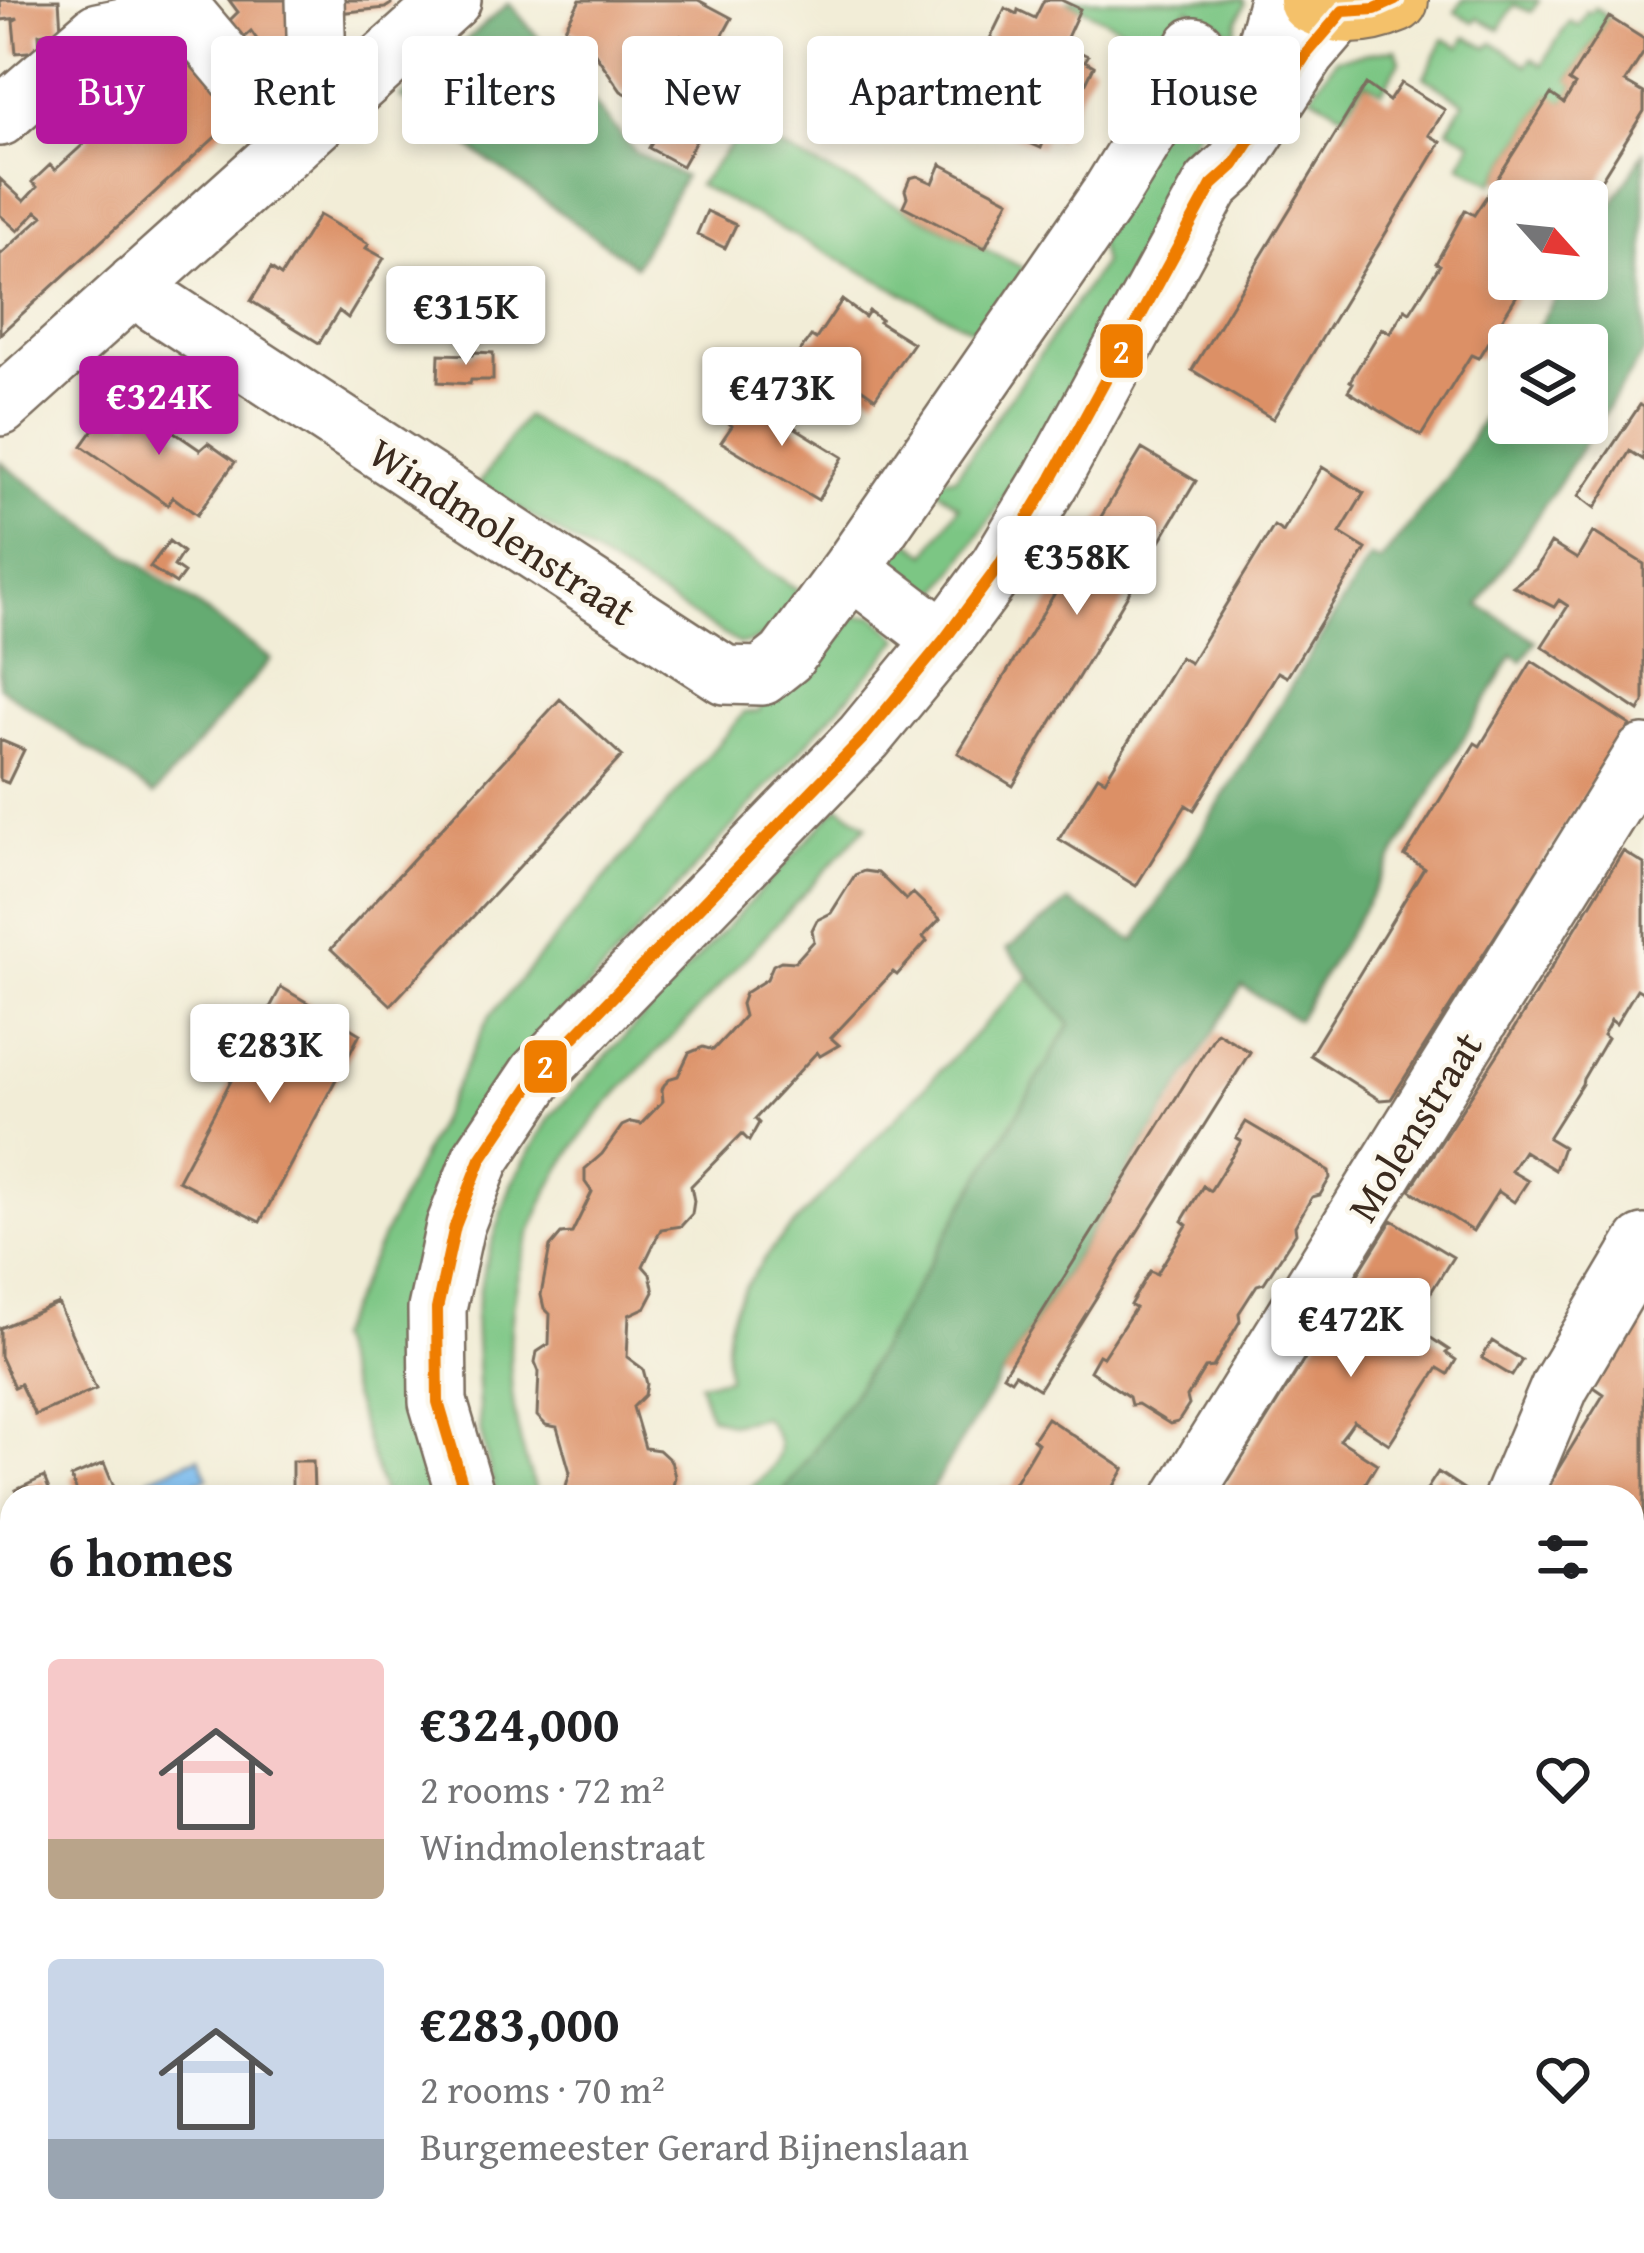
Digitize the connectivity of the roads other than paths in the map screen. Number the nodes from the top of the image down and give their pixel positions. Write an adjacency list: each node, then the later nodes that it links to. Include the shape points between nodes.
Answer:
1 (315, 0): 5 (street)
2 (452, 0): 7 (street)
3 (1278, 0): 11 (street, via 1263,55 1218,144)
4 (1350, 4): 11 (street)
5 (316, 36)
6 (211, 44): 8 (street, via 186,14 98,32)
7 (378, 67)
8 (0, 117)
9 (292, 144): 12 (street)
10 (1141, 144): 14 (street, Windmolenstraat)
11 (1212, 185): 15 (street, via 1052,478)
12 (136, 284): 13 (street); 14 (street, Windmolenstraat, via 725,675 762,676 786,657)
13 (0, 407)
14 (851, 568): 15 (street)
15 (944, 640): 18 (street, via 864,737 538,1074 482,1160 455,1226 437,1309 438,1402)
16 (1644, 754): 19 (street, Molenstraat)
17 (1644, 1244): 20 (street, via 1561,1386)
18 (462, 1485)
19 (1190, 1485)
20 (1518, 1485)

